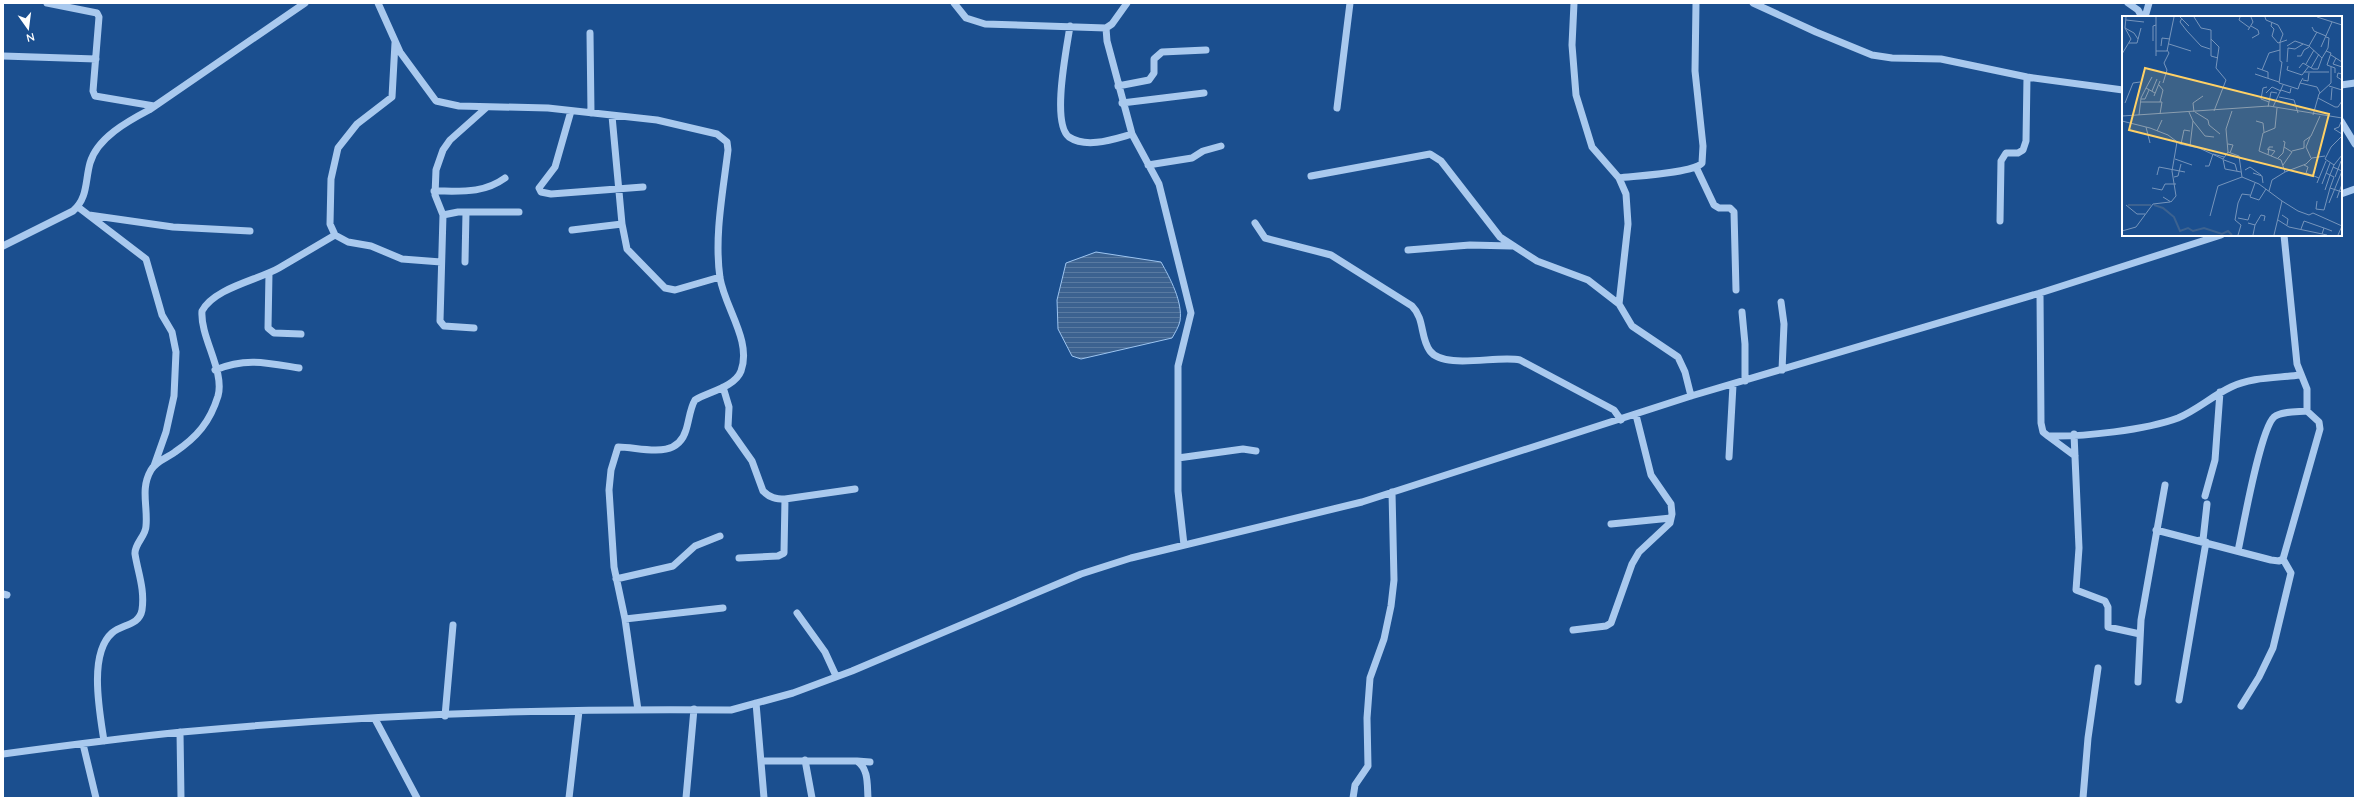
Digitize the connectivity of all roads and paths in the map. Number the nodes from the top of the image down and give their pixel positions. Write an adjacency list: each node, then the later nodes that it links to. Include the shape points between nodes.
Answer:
1 (47, 3): 20 (street, via 96,13 99,20)
2 (304, 3): 28 (street)
3 (378, 3): 17 (street)
4 (954, 3): 14 (street, via 960,14 974,22)
5 (1128, 3): 15 (street)
6 (1350, 3): 30 (street)
7 (1574, 3): 42 (street, via 1572,45 1576,95 1592,147)
8 (1696, 3): 39 (street, via 1695,71 1703,156 1702,163)
9 (1753, 3): 21 (street, via 1872,54 1892,58 1941,59)
10 (2128, 3): 12 (street)
11 (2149, 3): 13 (street)
12 (2141, 16)
13 (2145, 16)
14 (1070, 26): 15 (street); 35 (street, via 1060,96 1065,132 1072,138 1099,142)
15 (1106, 28): 24 (street)
16 (590, 33): 32 (street)
17 (395, 39): 29 (street, via 400,52 436,101 460,106); 58 (street, via 393,94 386,103 350,130 338,148 333,164 329,206 330,224)
18 (1206, 50): 24 (street, via 1162,52 1154,60 1154,73 1149,80)
19 (3, 56): 20 (street)
20 (96, 59): 28 (street, via 93,90 95,96)
21 (2027, 77): 25 (street); 53 (street, via 2026,141 2023,150 2018,153 2006,153 2001,161)
22 (2355, 83): 23 (street)
23 (2342, 85)
24 (1118, 86): 27 (street)
25 (2122, 90)
26 (1204, 94): 27 (street)
27 (1122, 103): 35 (street)
28 (154, 106): 48 (street, via 104,141 90,162 85,196)
29 (487, 106): 31 (street); 46 (street, via 443,150 436,170)
30 (1337, 108)
31 (570, 111): 32 (street); 44 (street, via 555,167 541,183 540,192 551,194)
32 (591, 113): 33 (street)
33 (612, 116): 44 (street); 67 (street, via 676,124 717,134 727,142 720,224)
34 (2342, 123): 36 (street)
35 (1132, 134): 38 (street)
36 (2355, 144)
37 (1221, 146): 38 (street, via 1203,151 1192,158)
38 (1148, 165): 92 (street, via 1159,184 1191,313 1178,366)
39 (1696, 167): 42 (street); 68 (street, via 1714,205 1719,208 1730,208 1734,212)
40 (1311, 176): 62 (street, via 1430,154 1441,161 1500,237)
41 (505, 178): 46 (street, via 496,185 478,191)
42 (1619, 178): 71 (street, via 1626,194 1628,224)
43 (643, 187): 44 (street)
44 (618, 188): 55 (street)
45 (2355, 189): 47 (street)
46 (434, 191): 52 (street)
47 (2342, 194)
48 (78, 207): 51 (street); 61 (street)
49 (466, 212): 50 (street); 52 (street); 65 (street)
50 (519, 212)
51 (88, 215): 57 (street, via 173,227); 93 (street, via 146,259 162,315 172,332 176,352 174,396 166,432)
52 (443, 215): 64 (street)
53 (2000, 220)
54 (1255, 223): 86 (street, via 1265,238 1331,256 1412,306 1419,313 1429,350 1437,358 1520,360 1614,410)
55 (622, 224): 56 (street); 67 (street, via 627,249 665,288 675,290)
56 (572, 230)
57 (250, 231)
58 (335, 235): 64 (street, via 348,242 371,246 402,258); 66 (street)
59 (2218, 236): 69 (street)
60 (2284, 236): 78 (street)
61 (3, 246)
62 (1511, 246): 63 (street, via 1470,245); 71 (street, via 1550,267 1588,280)
63 (1408, 250)
64 (441, 262): 73 (street, via 440,322 444,326)
65 (465, 262)
66 (269, 273): 74 (street, via 268,328 274,332); 76 (street, via 221,293 204,307 202,315)
67 (720, 277): 81 (street, via 727,305 743,345 744,358 738,377)
68 (1736, 290)
69 (2040, 293): 77 (street); 87 (street, via 2041,423)
70 (1781, 302): 77 (street, via 1784,324)
71 (1619, 304): 83 (street, via 1632,326 1678,356)
72 (1742, 312): 79 (street, via 1746,344)
73 (474, 328)
74 (301, 334)
75 (299, 368): 76 (street, via 249,361 231,363)
76 (215, 370): 93 (street, via 219,394 208,423 177,451)
77 (1782, 370): 79 (street)
78 (2300, 375): 82 (street, via 2248,381); 84 (street, via 2307,389)
79 (1745, 381): 80 (street)
80 (1733, 385): 83 (street); 91 (street)
81 (723, 387): 98 (street, via 729,404 729,431 752,461 763,491 774,498); 109 (street, via 695,400 686,432 675,446 660,450 617,448 609,490)
82 (2220, 392): 88 (street, via 2191,412 2160,423 2124,430); 97 (street, via 2215,460)
83 (1691, 396): 85 (street)
84 (2307, 411): 106 (street, via 2280,414 2269,424); 108 (street, via 2319,422 2320,428)
85 (1636, 415): 86 (street); 100 (street, via 1646,459 1652,475 1671,504)
86 (1621, 420): 96 (street)
87 (2046, 434): 88 (street); 90 (street)
88 (2074, 434): 90 (street)
89 (1256, 450): 92 (street, via 1243,449)
90 (2075, 456): 115 (street, via 2079,548 2076,590 2105,602 2108,607 2108,627)
91 (1729, 457)
92 (1178, 458): 105 (street, via 1178,491)
93 (154, 466): 128 (street, via 145,484 146,527 135,551 142,579 142,611 135,622 112,633 101,652 97,696)
94 (2165, 485): 102 (street)
95 (855, 489): 98 (street)
96 (1392, 492): 105 (street, via 1362,502); 144 (street, via 1394,580 1391,606 1384,639 1370,678 1367,718 1368,766 1355,785)
97 (2206, 496)
98 (784, 498): 107 (street, via 784,553 778,556)
99 (2207, 504): 104 (street, via 2202,529)
100 (1671, 518): 101 (street); 114 (street, via 1670,523 1639,552 1623,587 1611,623 1606,626)
101 (1611, 524)
102 (2156, 530): 104 (street); 115 (street)
103 (720, 536): 109 (street, via 696,546 673,566)
104 (2203, 541): 106 (street); 119 (street)
105 (1184, 545): 117 (street, via 1081,574 964,625)
106 (2238, 551): 108 (street, via 2271,560)
107 (739, 558)
108 (2283, 559): 121 (street, via 2291,573 2273,648)
109 (616, 579): 112 (street)
110 (723, 608): 112 (street)
111 (797, 613): 117 (street, via 825,652)
112 (625, 619): 123 (street)
113 (452, 625): 125 (street)
114 (1573, 630)
115 (2140, 634): 118 (street)
116 (2098, 668): 135 (street)
117 (836, 676): 120 (street, via 793,693)
118 (2138, 682)
119 (2179, 700)
120 (756, 703): 122 (street, via 732,710); 132 (street)
121 (2241, 706)
122 (694, 709): 123 (street); 140 (street)
123 (638, 710): 124 (street)
124 (579, 711): 125 (street); 139 (street)
125 (445, 716): 126 (street)
126 (375, 719): 127 (street); 138 (street)
127 (180, 732): 128 (street); 137 (street)
128 (104, 741): 129 (street)
129 (83, 744): 130 (street); 136 (street)
130 (3, 754)
131 (805, 760): 132 (street); 133 (street); 142 (street)
132 (762, 761): 141 (street)
133 (856, 761): 134 (street); 143 (street, via 862,765 866,773)
134 (870, 762)
135 (2083, 794)
136 (96, 798)
137 (181, 798)
138 (416, 798)
139 (569, 798)
140 (686, 798)
141 (764, 798)
142 (812, 798)
143 (868, 798)
144 (1353, 798)

